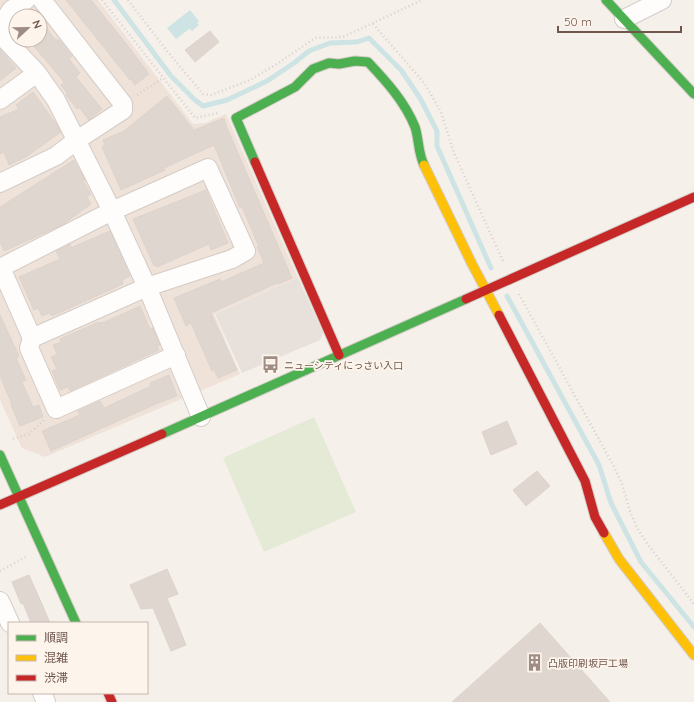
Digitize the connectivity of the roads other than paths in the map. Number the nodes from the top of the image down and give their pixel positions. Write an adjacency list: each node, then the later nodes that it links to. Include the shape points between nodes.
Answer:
1 (26, 0): 6 (street, via 12,10)
2 (42, 0): 11 (street, via 123,104 123,110)
3 (606, 0): 5 (street)
4 (662, 0): 5 (street)
5 (624, 19): 9 (street)
6 (0, 27)
7 (0, 34): 8 (street)
8 (37, 73): 10 (street); 11 (street, via 56,100)
9 (694, 94)
10 (0, 100)
11 (77, 140): 12 (street, via 56,156); 14 (street)
12 (0, 183)
13 (694, 197): 17 (street)
14 (112, 211): 15 (street); 16 (street); 16 (street, via 208,168 246,251 232,259)
15 (0, 268): 18 (street)
16 (147, 287): 18 (street); 20 (street)
17 (485, 289): 19 (street); 19 (street, via 420,156 418,137 405,107 386,82 368,62 329,63 313,69 294,87 236,118); 28 (street, via 585,481 596,517 618,559)
18 (32, 338): 20 (street, via 29,348 56,409)
19 (339, 355): 21 (street)
20 (176, 356): 21 (street)
21 (201, 417): 23 (street)
22 (0, 455): 23 (street)
23 (19, 497): 24 (street); 27 (street)
24 (0, 505)
25 (0, 601): 26 (street)
26 (10, 622)
27 (76, 622)
28 (694, 655)

